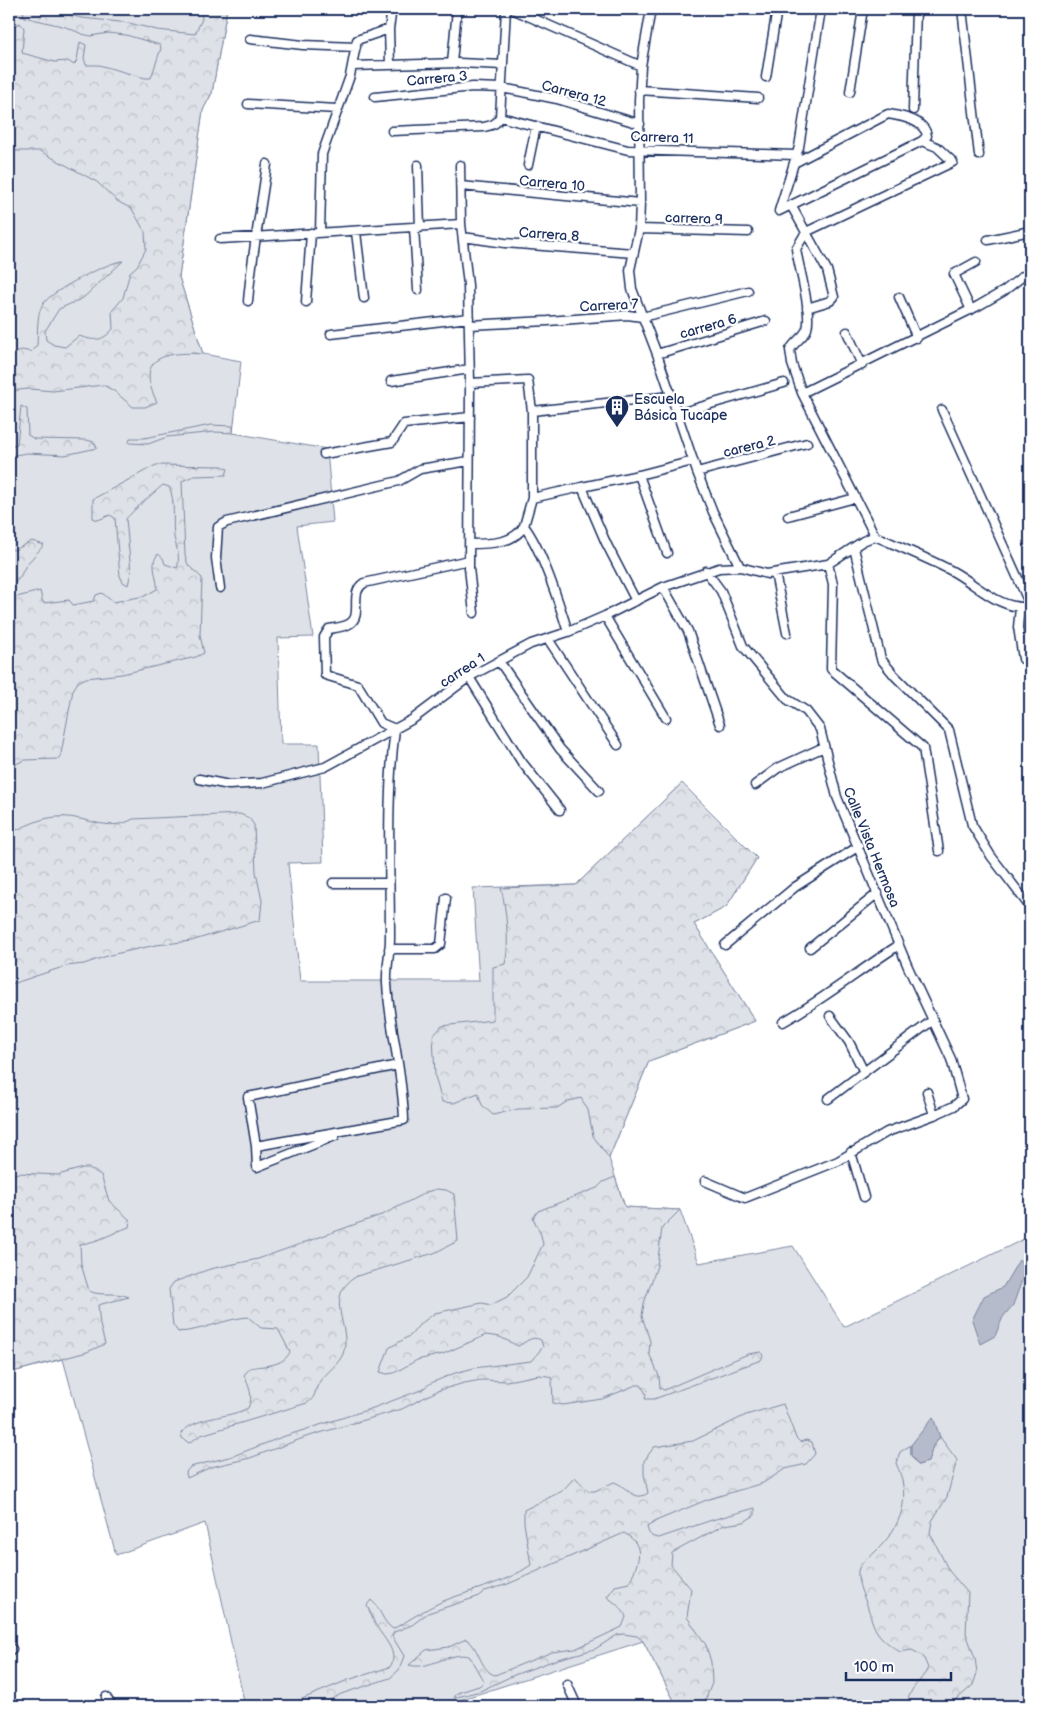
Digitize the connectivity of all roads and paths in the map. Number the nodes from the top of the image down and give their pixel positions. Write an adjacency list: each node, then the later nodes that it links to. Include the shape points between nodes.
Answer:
1 (392, 9): 11 (street)
2 (456, 9): 14 (street)
3 (506, 9): 16 (street)
4 (512, 9): 18 (street)
5 (651, 9): 18 (street)
6 (777, 9): 19 (street)
7 (821, 9): 34 (street)
8 (863, 9): 22 (street)
9 (916, 9): 27 (street)
10 (962, 9): 35 (street)
11 (389, 29): 13 (street, via 357,40); 15 (street)
12 (250, 39): 13 (street)
13 (356, 47): 17 (street)
14 (452, 63): 15 (street); 16 (street)
15 (390, 65): 17 (street)
16 (503, 65): 20 (street)
17 (352, 66): 26 (street)
18 (641, 66): 21 (street)
19 (766, 77)
20 (502, 88): 23 (street, Carrera 3, via 473,87); 28 (street); 29 (street, Carrera 12, via 557,99)
21 (639, 90): 24 (street); 29 (street)
22 (850, 92)
23 (375, 97)
24 (758, 98)
25 (248, 104): 26 (street)
26 (337, 109): 48 (street, via 322,154)
27 (913, 110)
28 (500, 117): 30 (street, Carrera 11); 31 (street, via 494,125 484,127)
29 (640, 124): 33 (street)
30 (536, 126): 33 (street, Carrera 11, via 628,150); 40 (street)
31 (392, 131)
32 (922, 141): 36 (street, via 927,136 921,125 888,114); 43 (street); 51 (street, via 937,147 953,162)
33 (639, 149): 34 (street, Carrera 11); 42 (street)
34 (796, 155): 36 (street)
35 (979, 155)
36 (794, 163): 43 (street, via 779,211)
37 (267, 164): 54 (street)
38 (418, 165): 45 (street)
39 (460, 165): 41 (street)
40 (528, 165)
41 (461, 186): 42 (street, Carrera 10); 44 (street)
42 (640, 203): 46 (street)
43 (792, 206): 51 (street)
44 (461, 224): 45 (street); 53 (street)
45 (417, 228): 49 (street); 60 (street)
46 (639, 229): 50 (street, carrera 9); 57 (street)
47 (1030, 231): 56 (street)
48 (320, 232): 49 (street); 52 (street)
49 (356, 232): 63 (street)
50 (748, 232)
51 (806, 232): 66 (street, via 796,249); 66 (street, via 827,270 834,297)
52 (312, 233): 54 (street); 65 (street)
53 (463, 237): 57 (street, Carrera 8); 69 (street)
54 (257, 238): 55 (street); 64 (street, via 251,257)
55 (220, 239)
56 (988, 240)
57 (633, 253): 68 (street, via 630,270 632,289)
58 (976, 262): 67 (street, via 954,274)
59 (1030, 274): 67 (street)
60 (418, 290)
61 (748, 291): 68 (street, Carrera 7)
62 (899, 296): 73 (street)
63 (364, 298)
64 (248, 301)
65 (306, 302)
66 (807, 308): 80 (street, via 806,332 790,350)
67 (971, 310): 73 (street)
68 (642, 317): 69 (street, Carrera 7, via 628,315 548,322); 74 (street)
69 (469, 321): 72 (street, Carrera 7); 76 (street)
70 (766, 321): 74 (street, carrera 6)
71 (847, 332): 75 (street)
72 (331, 334)
73 (917, 338): 75 (street)
74 (657, 354): 81 (street)
75 (862, 365): 80 (street)
76 (470, 369): 77 (street); 78 (street)
77 (391, 381)
78 (470, 383): 83 (street, via 528,380); 85 (street)
79 (784, 383): 84 (street)
80 (802, 393): 94 (street)
81 (671, 396): 83 (street); 84 (street)
82 (942, 410): 109 (street)
83 (532, 411): 93 (street)
84 (676, 414): 89 (street)
85 (470, 417): 87 (street, via 404,424 392,442); 88 (street)
86 (807, 444): 90 (street, carera 2)
87 (324, 454)
88 (469, 461): 98 (street); 107 (street, via 420,470 399,481 218,526 216,558)
89 (693, 461): 90 (street); 91 (street)
90 (697, 472): 103 (street)
91 (639, 475): 92 (street); 100 (street)
92 (582, 487): 93 (street); 108 (street)
93 (532, 498): 96 (street)
94 (855, 498): 95 (street); 97 (street)
95 (788, 516)
96 (524, 526): 98 (street, via 518,535 510,539); 113 (street, via 532,536)
97 (875, 536): 99 (street); 110 (street, via 951,571 1002,603)
98 (469, 544): 101 (street)
99 (854, 548): 102 (street); 134 (street, via 881,659 949,730 972,825)
100 (667, 553)
101 (469, 560): 111 (street); 121 (street, via 364,583 356,595 354,619 350,624 329,629 324,637 325,675 358,685 382,723)
102 (828, 564): 105 (street); 129 (street, via 833,584 832,669 923,748)
103 (740, 567): 104 (street, carrea 1); 105 (street)
104 (706, 571): 106 (street, carrea 1); 123 (street, Calle Vista Hermosa, via 721,591 743,646 787,699 806,711 820,729)
105 (774, 573): 114 (street)
106 (663, 587): 108 (street, carrea 1); 120 (street, via 688,631)
107 (220, 588)
108 (636, 601): 112 (street, carrea 1)
109 (1030, 606): 110 (street)
110 (1020, 608): 116 (street, via 1018,627)
111 (474, 613)
112 (605, 616): 113 (street, carrea 1); 119 (street)
113 (568, 632): 115 (street, carrea 1)
114 (786, 633)
115 (548, 639): 117 (street, carrea 1); 122 (street)
116 (1023, 659)
117 (499, 661): 118 (street, carrea 1); 126 (street, via 560,749)
118 (469, 677): 121 (street, carrea 1, via 421,714); 127 (street, via 521,762)
119 (666, 718)
120 (720, 725)
121 (394, 729): 124 (street, carrea 1, via 325,767 262,783 229,785); 131 (street)
122 (618, 745)
123 (824, 747): 125 (street, via 778,768); 128 (street, Calle Vista Hermosa, via 837,797)
124 (199, 779)
125 (755, 785)
126 (600, 791)
127 (560, 810)
128 (858, 846): 132 (street, Calle Vista Hermosa); 135 (street, via 795,887)
129 (939, 851)
130 (333, 883): 131 (street)
131 (388, 883): 138 (street)
132 (878, 894): 136 (street, Calle Vista Hermosa); 137 (street)
133 (446, 898): 138 (street, via 441,944 434,949)
134 (1030, 907)
135 (726, 945)
136 (899, 945): 140 (street, Calle Vista Hermosa); 141 (street)
137 (810, 948)
138 (389, 949): 142 (street, via 387,981)
139 (830, 1016): 143 (street, via 849,1042)
140 (933, 1020): 143 (street); 146 (street, Calle Vista Hermosa, via 951,1059 962,1099)
141 (783, 1022)
142 (398, 1066): 147 (street, via 404,1095 404,1120); 148 (street, via 248,1098)
143 (864, 1072): 145 (street)
144 (927, 1092): 146 (street)
145 (828, 1099)
146 (934, 1114): 149 (street, via 887,1132)
147 (349, 1130): 148 (street); 148 (street, via 257,1167)
148 (256, 1146)
149 (850, 1152): 150 (street, via 838,1160 745,1198); 151 (street)
150 (705, 1181)
151 (864, 1197)
152 (567, 1684): 155 (street)
153 (106, 1698): 154 (street)
154 (112, 1706)
155 (577, 1706)

